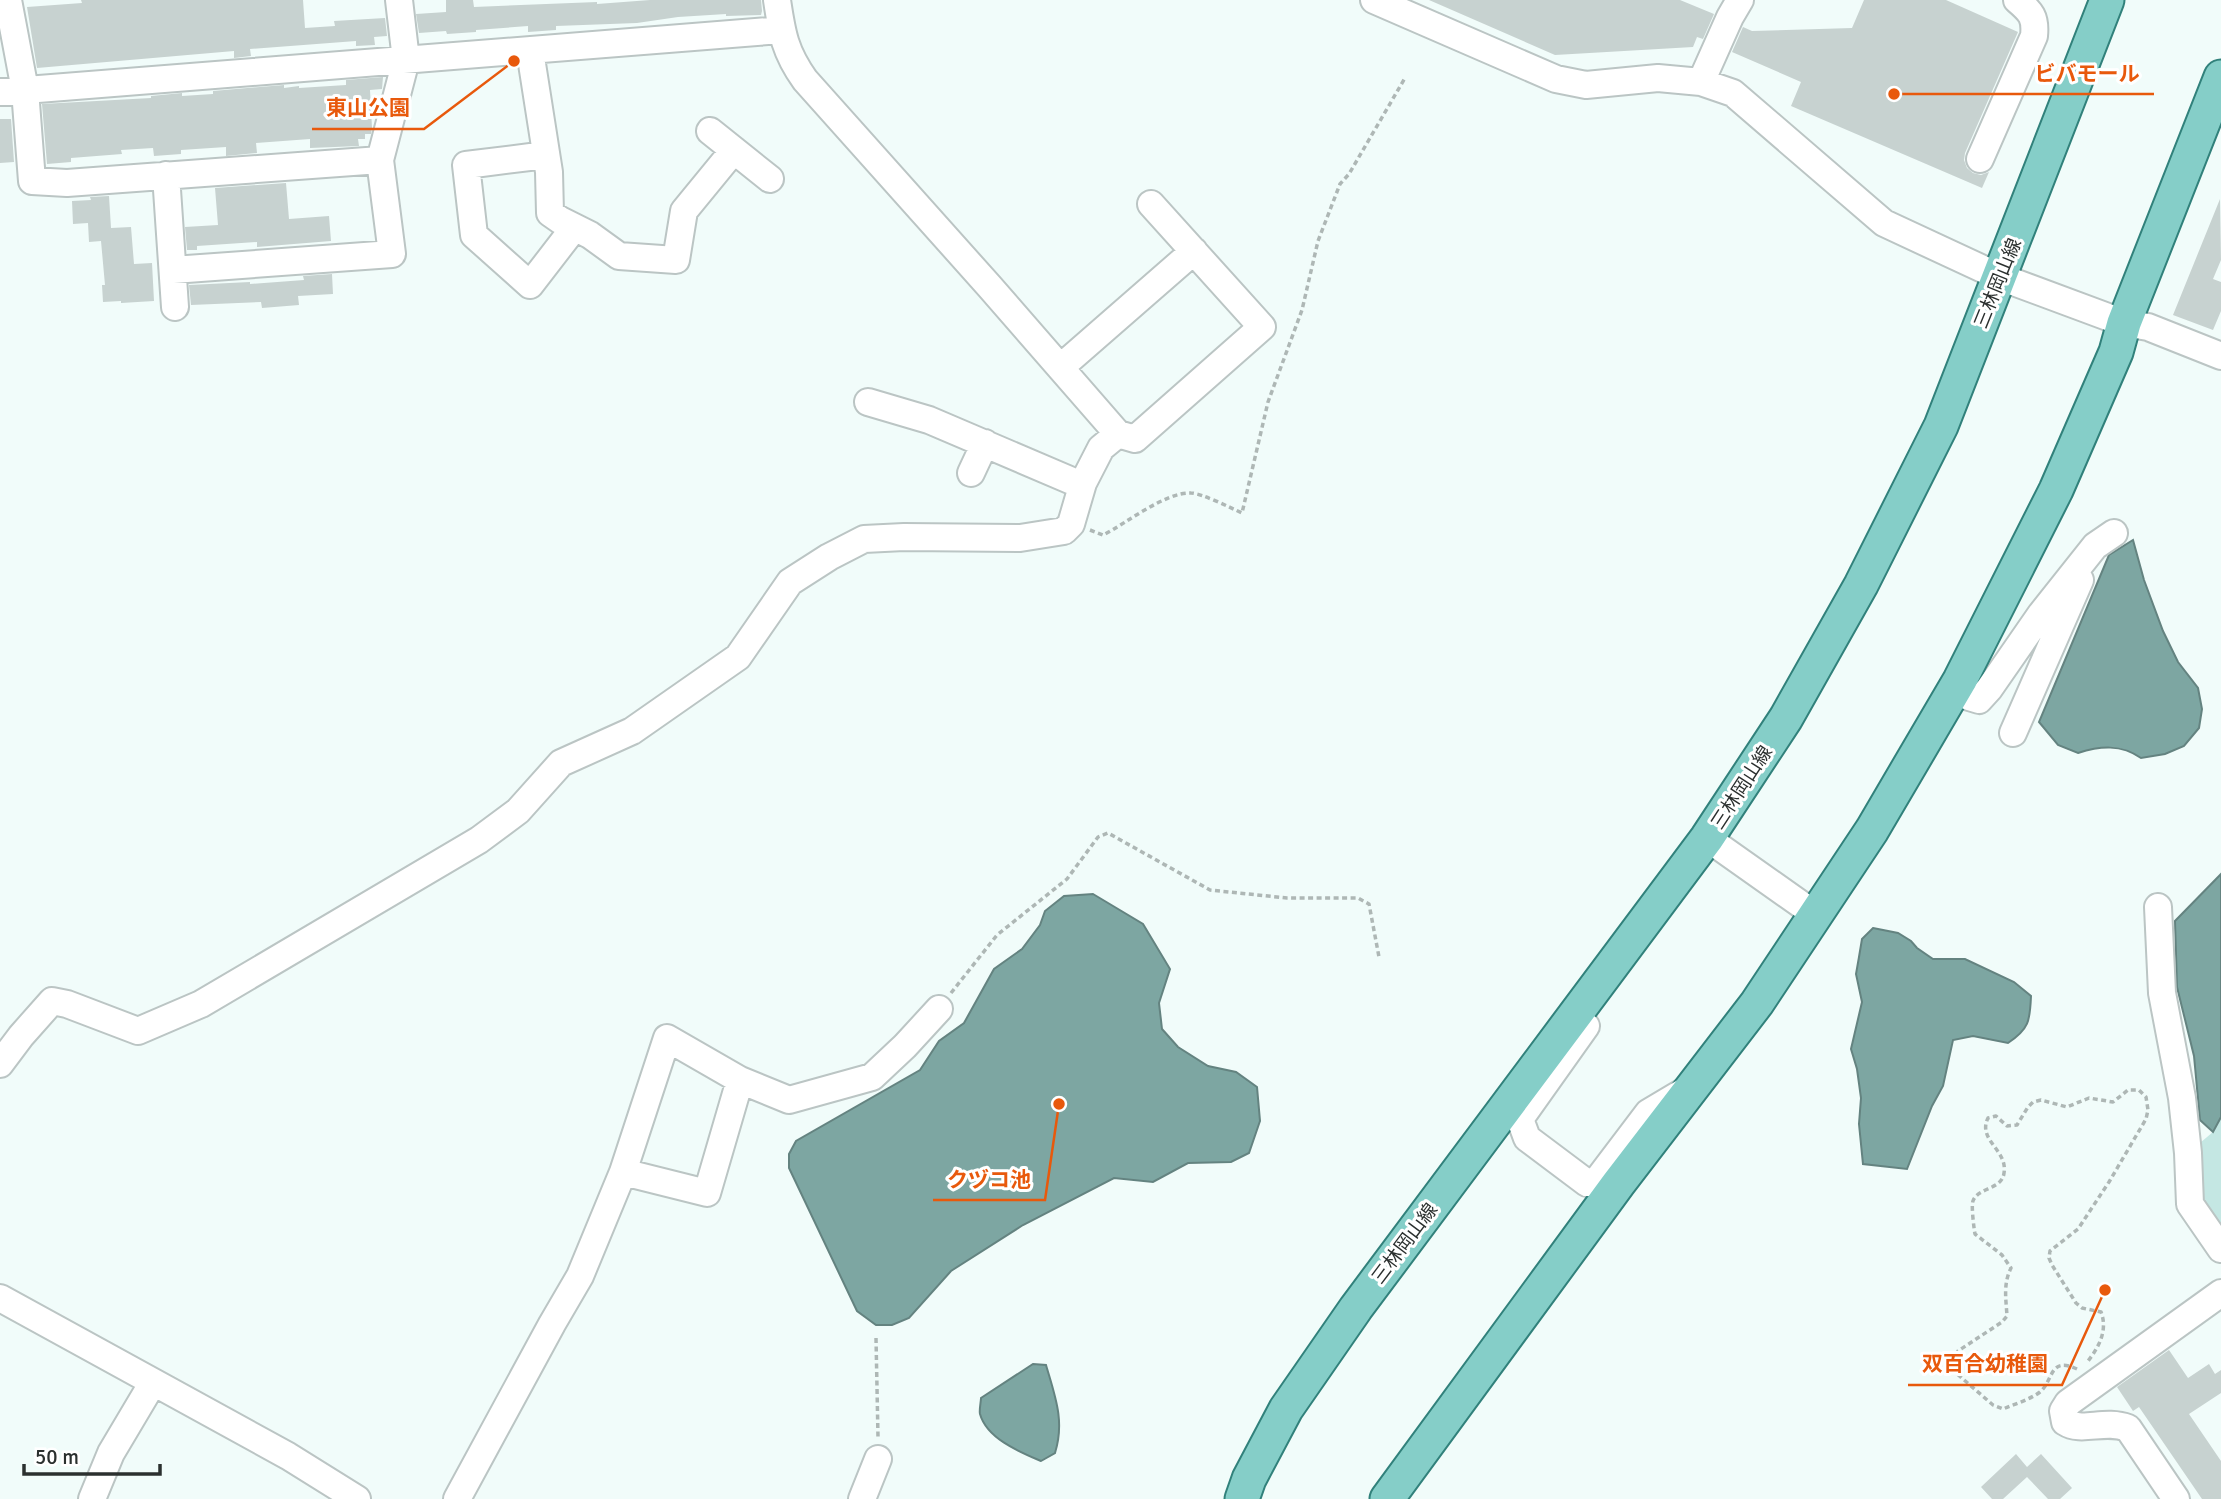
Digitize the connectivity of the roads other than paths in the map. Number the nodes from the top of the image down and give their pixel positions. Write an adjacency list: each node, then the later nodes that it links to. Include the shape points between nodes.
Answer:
1 (8, 0): 13 (street)
2 (399, 0): 10 (street)
3 (778, 0): 8 (street)
4 (1374, 0): 12 (street, via 1556,79 1586,85 1658,78)
5 (2017, 0): 17 (street, via 2035,22 2034,36)
6 (2108, 0): 25 (main road, 三林岡山線)
7 (1734, 6): 12 (street)
8 (781, 30): 9 (street); 29 (street, via 790,59 805,80)
9 (530, 51): 10 (street); 16 (street)
10 (406, 61): 13 (street); 18 (street)
11 (2221, 77): 27 (main road)
12 (1701, 82): 25 (street, via 1732,93 1884,223)
13 (12, 91): 19 (street, via 32,180 67,183)
14 (710, 131): 15 (street)
15 (734, 150): 20 (street); 22 (street, via 679,200 684,212 676,260 619,256)
16 (546, 155): 22 (street, via 550,212); 22 (street, via 467,165 474,235 530,285)
17 (1980, 159)
18 (380, 160): 19 (street); 24 (street, via 392,254)
19 (166, 175): 24 (street)
20 (770, 179)
21 (1151, 204): 23 (street)
22 (574, 228)
23 (1194, 251): 29 (street); 31 (street, via 1262,327 1135,439)
24 (173, 270): 26 (street)
25 (2000, 277): 27 (street); 37 (main road, 三林岡山線, via 1941,426 1861,584 1786,718)
26 (174, 307)
27 (2123, 323): 28 (street, via 2148,327); 35 (main road, via 2116,352 2056,491)
28 (2221, 356)
29 (1061, 368): 31 (street)
30 (868, 402): 32 (street, via 901,400 929,420)
31 (1118, 434): 34 (street, via 1101,448)
32 (985, 443): 33 (street); 34 (street)
33 (971, 473)
34 (1083, 483): 42 (street, via 1064,531 1020,538 864,539 829,557 790,582 738,657 632,731 561,764 517,811 479,840 201,1004 138,1031 52,1001)
35 (1954, 689): 36 (street, via 1979,700 2041,614 2104,540); 39 (main road)
36 (2013, 733)
37 (1707, 838): 39 (street); 40 (main road, 三林岡山線)
38 (2158, 907): 46 (street, via 2162,993 2182,1098 2190,1204)
39 (1816, 915): 44 (main road)
40 (1596, 989): 44 (street, via 1585,1027 1520,1119 1527,1138 1587,1183 1598,1179 1648,1113); 55 (main road, 三林岡山線, via 1356,1308 1286,1409)
41 (939, 1009): 43 (street, via 872,1077 789,1100)
42 (0, 1064)
43 (740, 1080): 45 (street, via 707,1193); 45 (street, via 667,1038)
44 (1696, 1084): 56 (main road)
45 (623, 1172): 53 (street, via 580,1276)
46 (2221, 1249)
47 (2221, 1293): 57 (street, via 2085,1378 2063,1411 2065,1422 2074,1427 2116,1424 2128,1429)
48 (0, 1298): 49 (street)
49 (152, 1384): 51 (street, via 111,1453); 52 (street, via 288,1456)
50 (878, 1459): 54 (street)
51 (92, 1499)
52 (357, 1499)
53 (457, 1499)
54 (862, 1499)
55 (1242, 1499)
56 (1387, 1499)
57 (2176, 1499)

